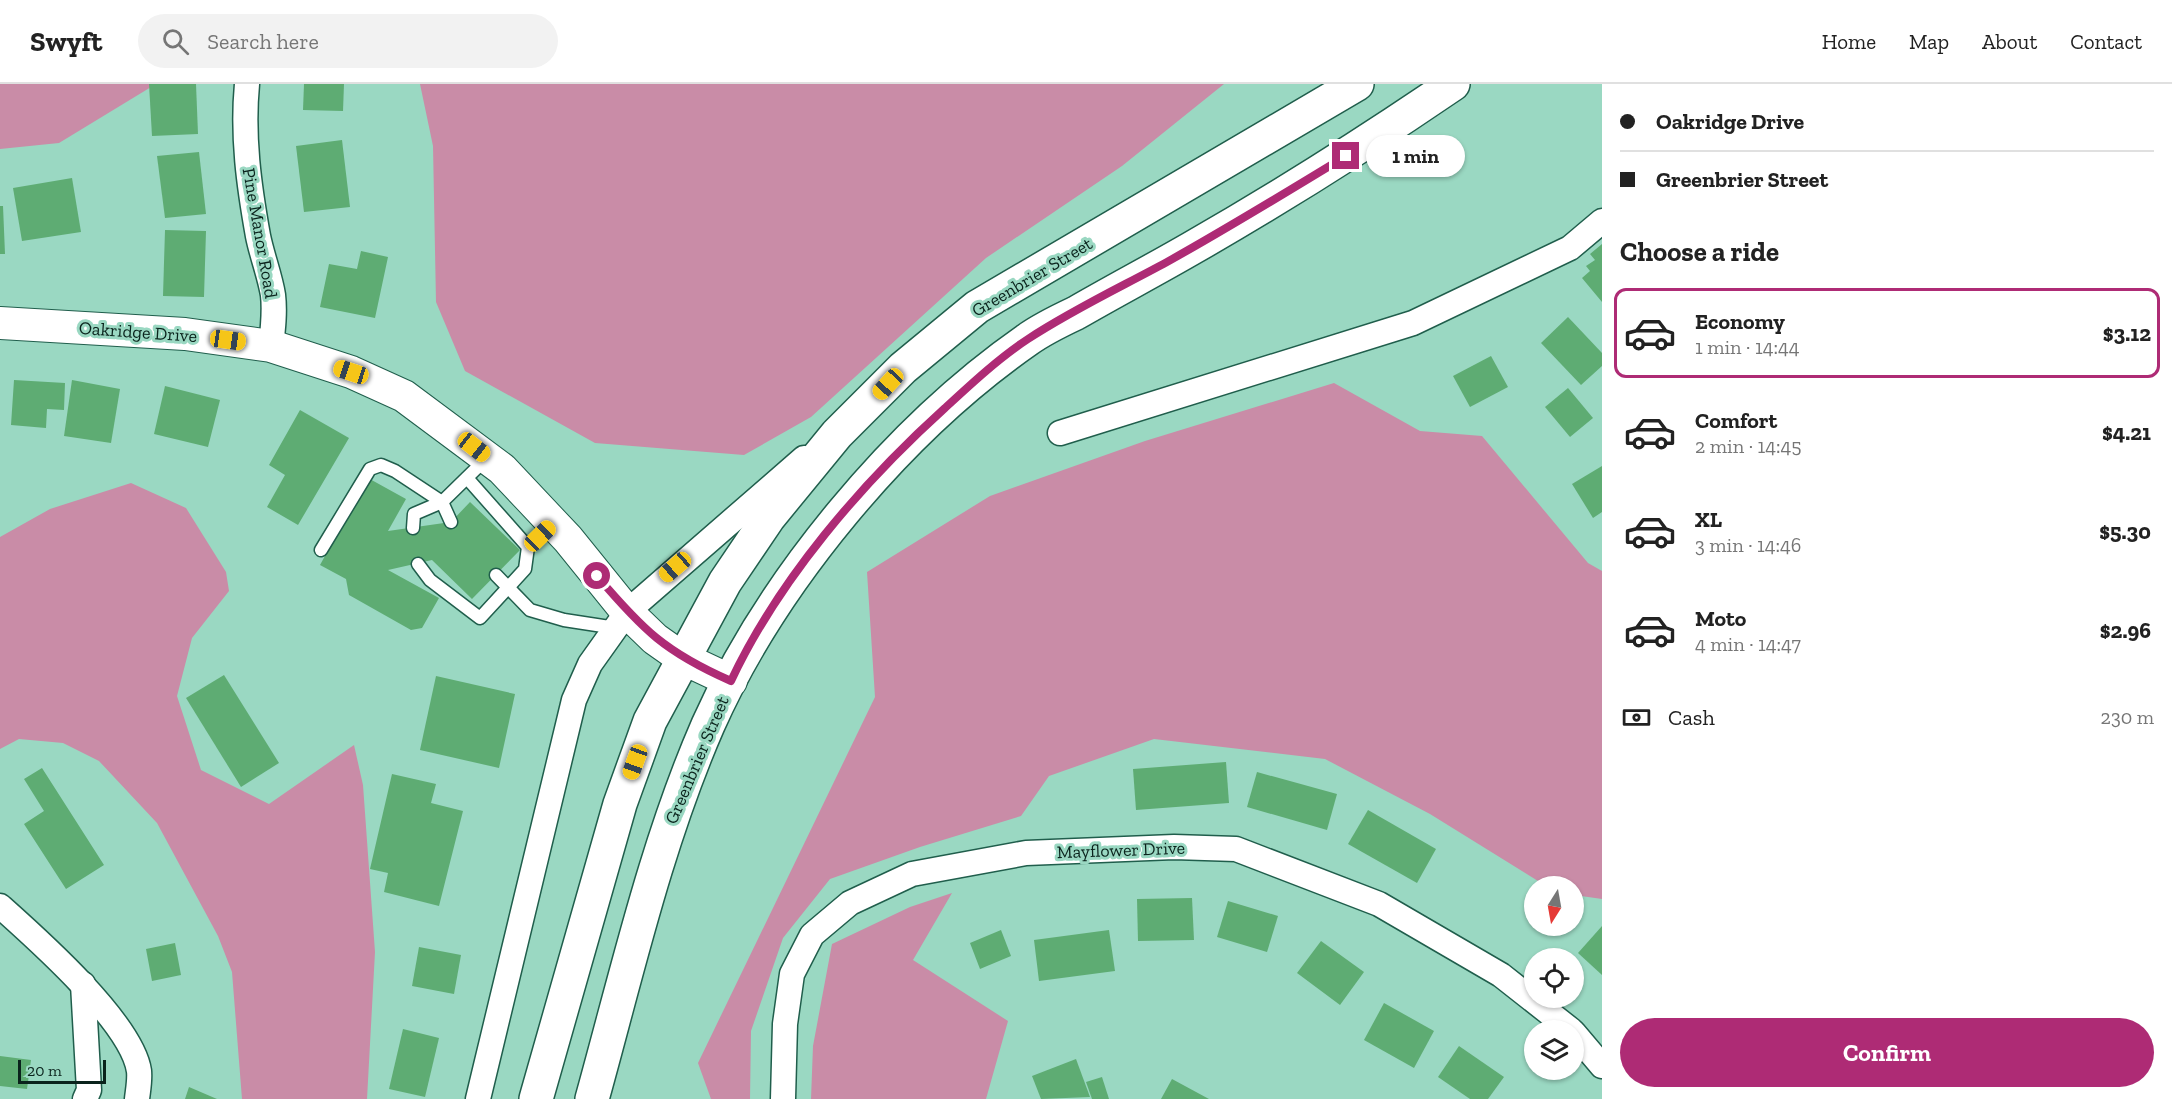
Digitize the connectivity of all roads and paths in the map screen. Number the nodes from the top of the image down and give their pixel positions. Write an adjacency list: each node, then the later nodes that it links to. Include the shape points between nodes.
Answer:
1 (247, 84): 6 (street, Pine Manor Road, via 248,177 273,293)
2 (1357, 84): 7 (main road, Greenbrier Street, via 977,307 903,368)
3 (1453, 84): 21 (main road, Greenbrier Street, via 1337,162 1028,339 975,381 860,492 791,580)
4 (1602, 221): 8 (street, via 1570,248 1413,323)
5 (0, 323): 6 (street, Oakridge Drive, via 185,334)
6 (271, 346): 9 (street, Oakridge Drive, via 351,372 404,396)
7 (873, 400): 19 (street, via 660,581); 20 (main road, Greenbrier Street, via 837,434 769,517 724,582)
8 (1060, 433)
9 (478, 468): 10 (lane); 12 (street, Oakridge Drive); 14 (lane)
10 (442, 502): 11 (lane); 13 (lane, via 414,514); 15 (lane, via 395,471 381,465 370,469)
11 (451, 522)
12 (553, 523): 14 (lane); 19 (street, Oakridge Drive)
13 (413, 528)
14 (528, 548): 18 (lane, via 525,569)
15 (321, 550)
16 (418, 564): 18 (lane, via 430,580 480,618)
17 (496, 575): 18 (lane)
18 (509, 588): 19 (lane, via 530,610 564,620)
19 (622, 620): 20 (street, Oakridge Drive); 29 (street, via 590,664 574,700)
20 (682, 658): 21 (street, Oakridge Drive); 30 (main road, Greenbrier Street, via 650,721 620,804)
21 (731, 681): 31 (main road, Greenbrier Street, via 709,723 664,838)
22 (0, 906): 23 (street)
23 (83, 984): 27 (street, via 89,1090); 28 (street, via 125,1039 139,1070)
24 (1557, 1020): 32 (street, Mayflower Drive, via 1501,975 1379,904 1236,849 1174,847 1026,853 912,874 850,903 812,936 792,974 785,1024)
25 (1584, 1046): 26 (street, Mayflower Drive)
26 (1602, 1066)
27 (85, 1099)
28 (137, 1099)
29 (478, 1099)
30 (536, 1099)
31 (592, 1099)
32 (783, 1099)

